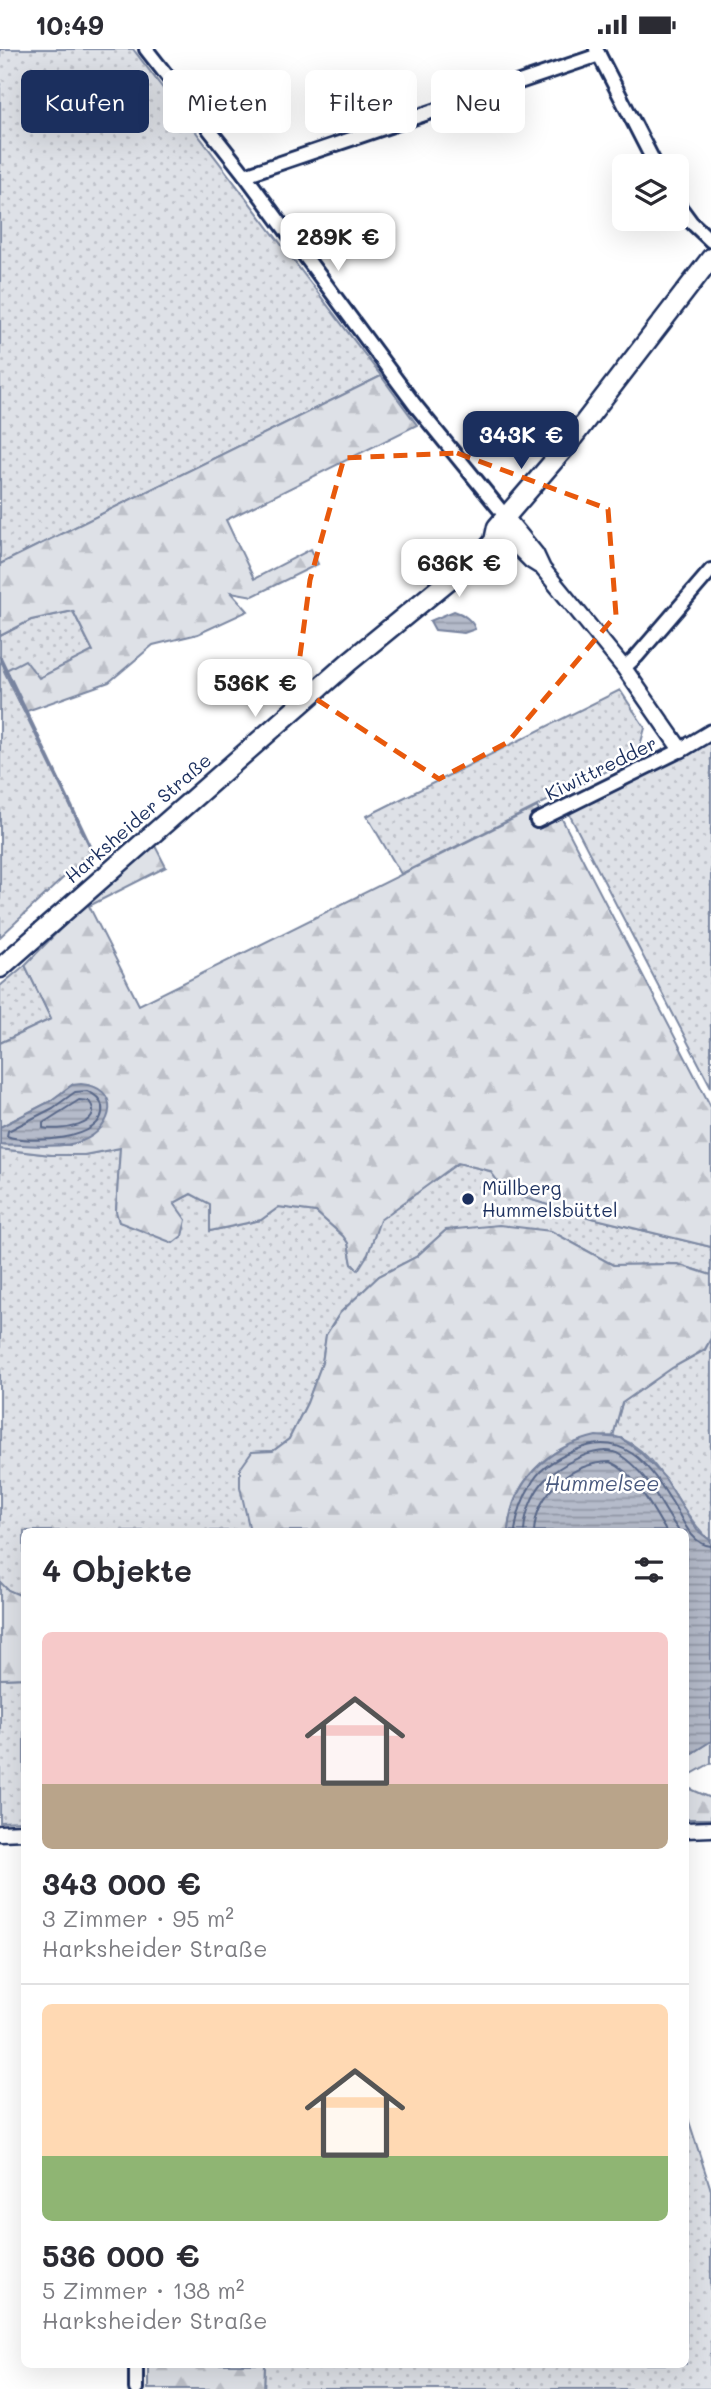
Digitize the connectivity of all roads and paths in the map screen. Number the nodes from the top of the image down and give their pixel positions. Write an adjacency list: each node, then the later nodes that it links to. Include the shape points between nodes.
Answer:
1 (146, 49): 4 (street)
2 (597, 52): 3 (street); 4 (street)
3 (650, 154)
4 (245, 175): 8 (street)
5 (689, 219): 6 (street)
6 (711, 241)
7 (711, 258): 8 (main road, Harksheider Straße)
8 (502, 522): 10 (street, Kiwittredder, via 536,554 543,569); 14 (main road, Harksheider Straße, via 441,577 432,593)
9 (711, 570): 10 (street)
10 (624, 668): 12 (street, Kiwittredder)
11 (711, 732): 12 (street, Kiwittredder)
12 (681, 750): 13 (street, Kiwittredder)
13 (537, 821)
14 (0, 968)
15 (711, 1829): 16 (street)
16 (689, 1830)
17 (21, 1832): 18 (street)
18 (0, 1833)
19 (136, 2368): 20 (street)
20 (136, 2389)

